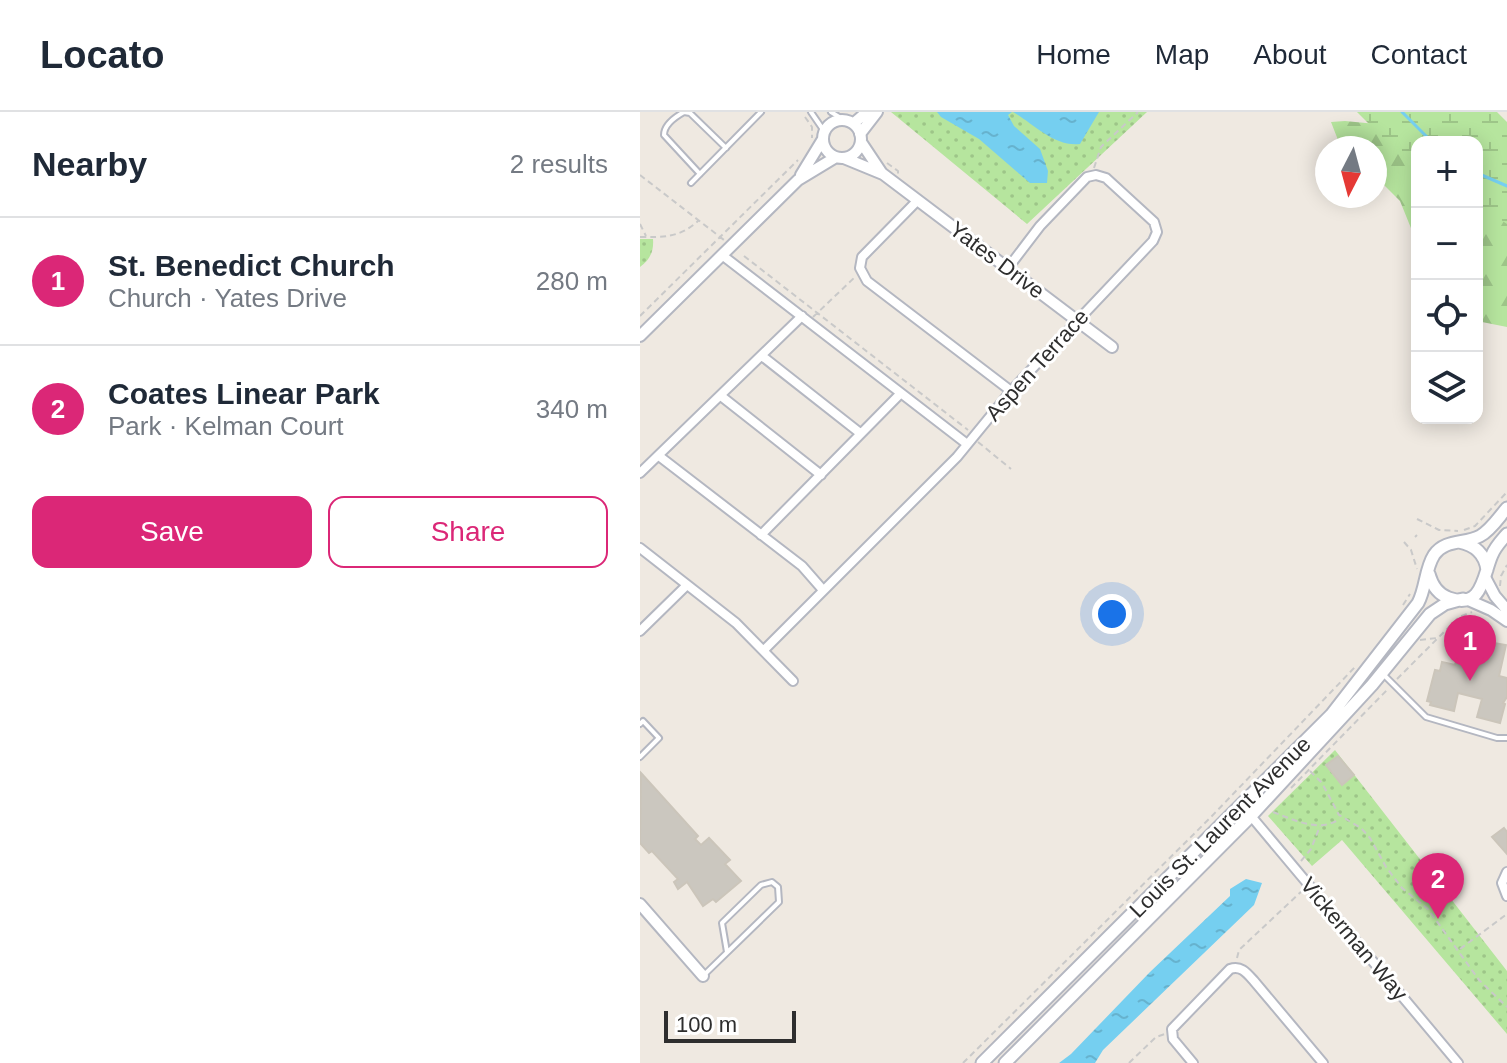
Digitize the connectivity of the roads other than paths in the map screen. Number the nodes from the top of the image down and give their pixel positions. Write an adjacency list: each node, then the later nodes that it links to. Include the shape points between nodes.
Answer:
1 (761, 112): 9 (lane)
2 (811, 112): 7 (lane)
3 (831, 112): 6 (lane)
4 (867, 112): 6 (street)
5 (877, 112): 8 (street)
6 (849, 122): 7 (street, via 833,122); 8 (street)
7 (824, 135): 10 (street, via 827,150); 13 (street)
8 (861, 138): 10 (street, via 855,153); 12 (street, Yates Drive)
9 (726, 148): 11 (lane); 11 (lane, via 690,113 672,121 664,135)
10 (840, 157): 12 (street, Yates Drive); 13 (street)
11 (700, 174): 14 (lane)
12 (883, 174): 15 (street, Yates Drive)
13 (798, 180): 16 (street)
14 (691, 183)
15 (918, 200): 17 (street, Yates Drive); 23 (street, via 862,257 862,273)
16 (722, 255): 18 (street); 20 (street)
17 (1008, 268): 19 (street, Yates Drive); 19 (street, Aspen Terrace, via 1087,177 1106,178 1154,222 1157,232)
18 (802, 316): 22 (street); 24 (street)
19 (1077, 320): 21 (street, Yates Drive); 23 (street, Aspen Terrace)
20 (640, 336)
21 (1112, 347)
22 (762, 356): 25 (street); 26 (street)
23 (1011, 391): 27 (street, Aspen Terrace)
24 (901, 393): 26 (street); 27 (street)
25 (721, 396): 28 (street); 30 (street)
26 (860, 433): 30 (street)
27 (967, 444): 39 (street, Aspen Terrace)
28 (659, 456): 29 (street); 33 (street)
29 (640, 473)
30 (821, 475): 33 (street)
31 (1507, 508): 34 (main road, via 1480,536)
32 (1507, 534): 37 (main road, via 1495,549)
33 (761, 535): 39 (street, via 802,566)
34 (1459, 542): 36 (main road, via 1437,551); 37 (main road, via 1482,555)
35 (641, 550): 38 (street)
36 (1429, 569): 40 (main road, via 1432,584 1442,595); 56 (main road, Louis St. Laurent Avenue, via 1418,603 1331,715)
37 (1486, 576): 40 (main road, via 1480,591); 41 (street)
38 (687, 585): 43 (street); 44 (street)
39 (823, 590): 44 (street, Aspen Terrace)
40 (1464, 599): 42 (street); 45 (main road, Louis St. Laurent Avenue, via 1434,611)
41 (1507, 610)
42 (1507, 621)
43 (640, 631)
44 (765, 649): 46 (street)
45 (1382, 673): 48 (lane, via 1430,719); 50 (main road, Louis St. Laurent Avenue)
46 (793, 681)
47 (640, 724): 49 (lane, via 643,721 659,738)
48 (1507, 738)
49 (640, 757)
50 (1251, 816): 57 (main road, Louis St. Laurent Avenue); 60 (street, Vickerman Way)
51 (1507, 872): 52 (street, via 1502,883)
52 (1507, 896)
53 (640, 904): 55 (street)
54 (727, 952): 54 (lane, via 779,902 778,887 772,882 761,885 722,923); 55 (lane)
55 (703, 976)
56 (982, 1063)
57 (1005, 1063)
58 (1193, 1063): 59 (street, via 1173,1039 1175,1023 1235,967 1245,971)
59 (1323, 1063)
60 (1458, 1063)

